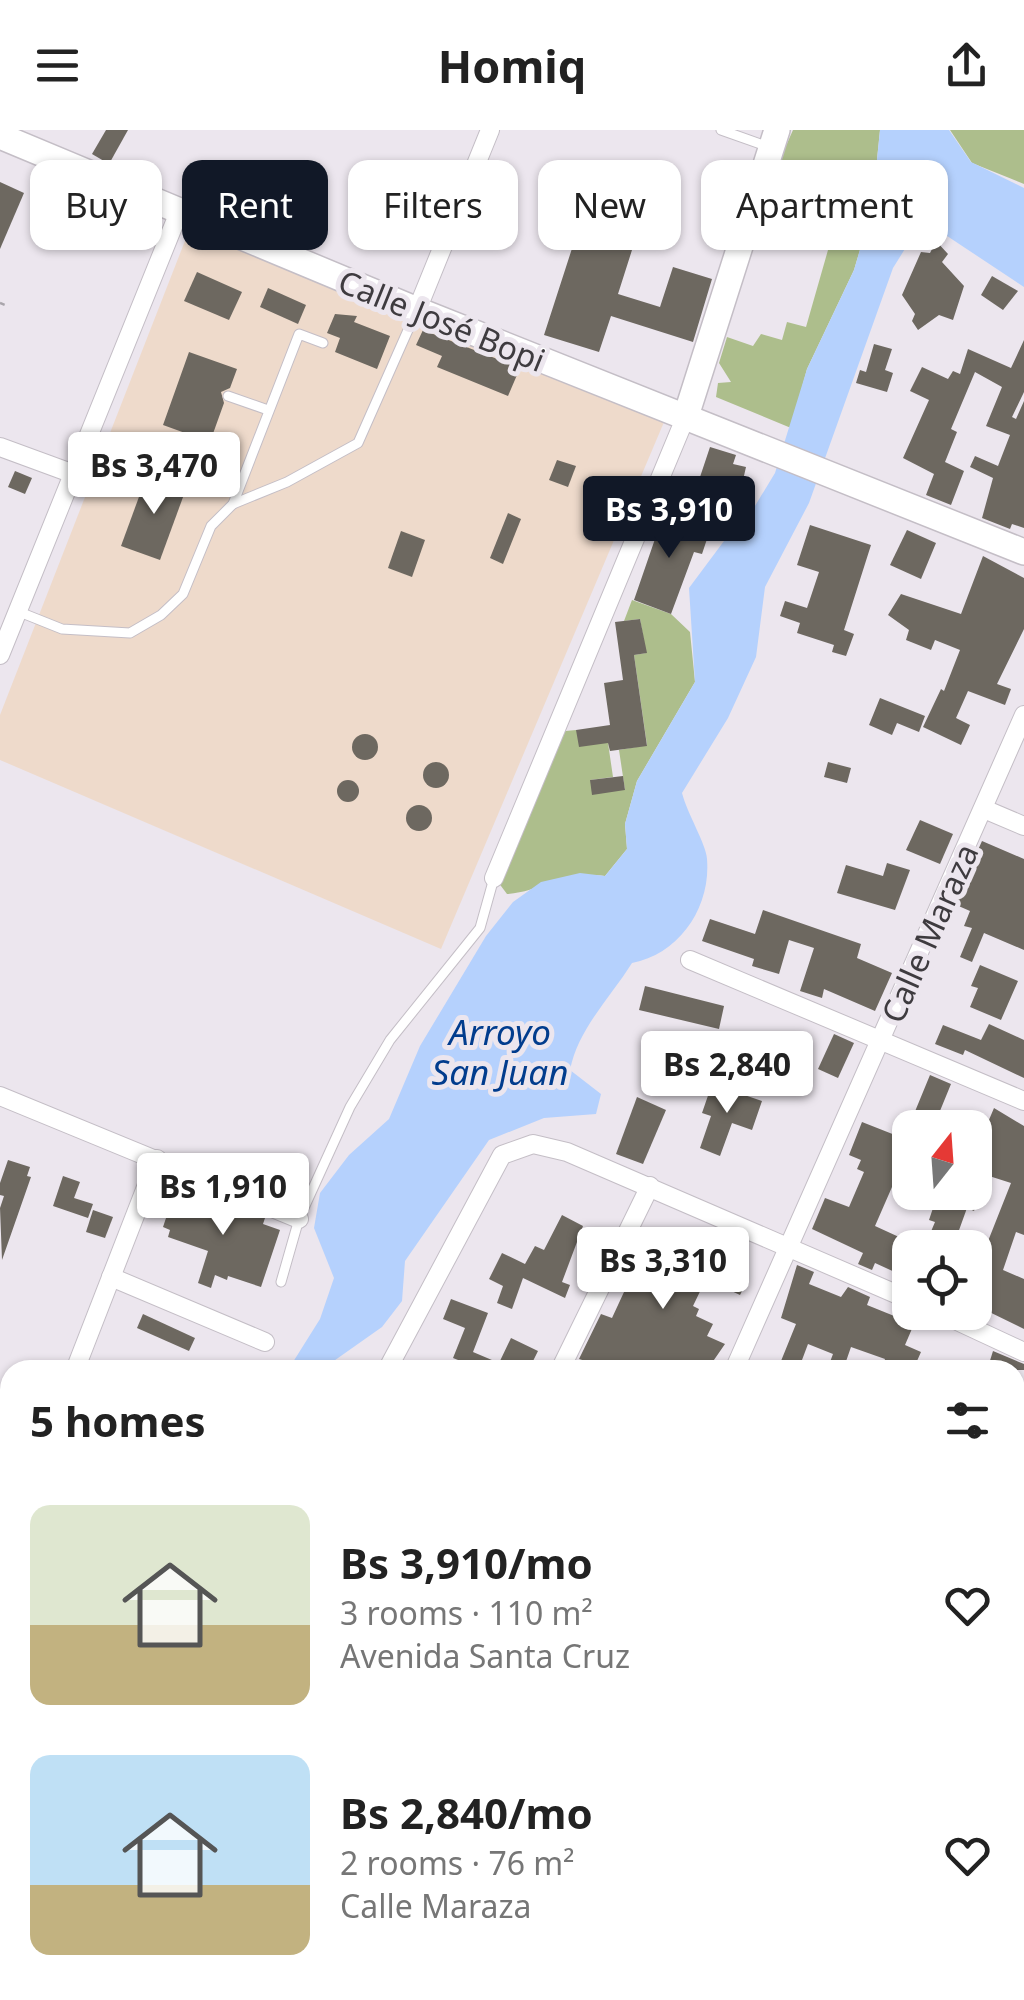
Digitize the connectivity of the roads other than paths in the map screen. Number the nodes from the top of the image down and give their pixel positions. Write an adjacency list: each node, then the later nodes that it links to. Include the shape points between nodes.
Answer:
1 (490, 130): 6 (street)
2 (720, 130): 4 (lane)
3 (0, 136): 5 (main road, Calle José Bopi)
4 (774, 139): 10 (main road)
5 (179, 212): 6 (main road, Calle José Bopi); 12 (street)
6 (417, 310): 10 (main road, Calle José Bopi); 13 (lane, via 358,443)
7 (323, 343): 9 (lane, via 298,334)
8 (228, 396): 9 (lane)
9 (268, 410): 13 (lane)
10 (686, 416): 14 (main road, Calle José Bopi); 20 (street)
11 (0, 447): 12 (street)
12 (71, 473): 15 (street)
13 (233, 504): 15 (lane, via 210,526 183,594 130,633 62,629)
14 (1024, 552)
15 (17, 611): 16 (street)
16 (0, 656)
17 (1024, 715): 18 (street, Calle Maraza)
18 (984, 808): 19 (street); 22 (street, Calle Maraza)
19 (1024, 826)
20 (494, 878): 27 (lane, via 480,928 390,1040 350,1108)
21 (690, 960): 22 (street)
22 (881, 1039): 24 (street); 28 (street, Calle Maraza)
23 (1, 1098): 25 (street)
24 (1024, 1101)
25 (157, 1159): 27 (street); 29 (street)
26 (650, 1186): 28 (street); 36 (street, via 533,1144 502,1156); 37 (street)
27 (299, 1220): 30 (lane)
28 (790, 1244): 31 (street); 38 (street, Calle Maraza)
29 (111, 1276): 33 (street); 35 (street)
30 (281, 1282)
31 (892, 1292)
32 (977, 1330): 34 (street)
33 (264, 1342)
34 (1024, 1352)
35 (79, 1360)
36 (392, 1360)
37 (565, 1360)
38 (738, 1360)

